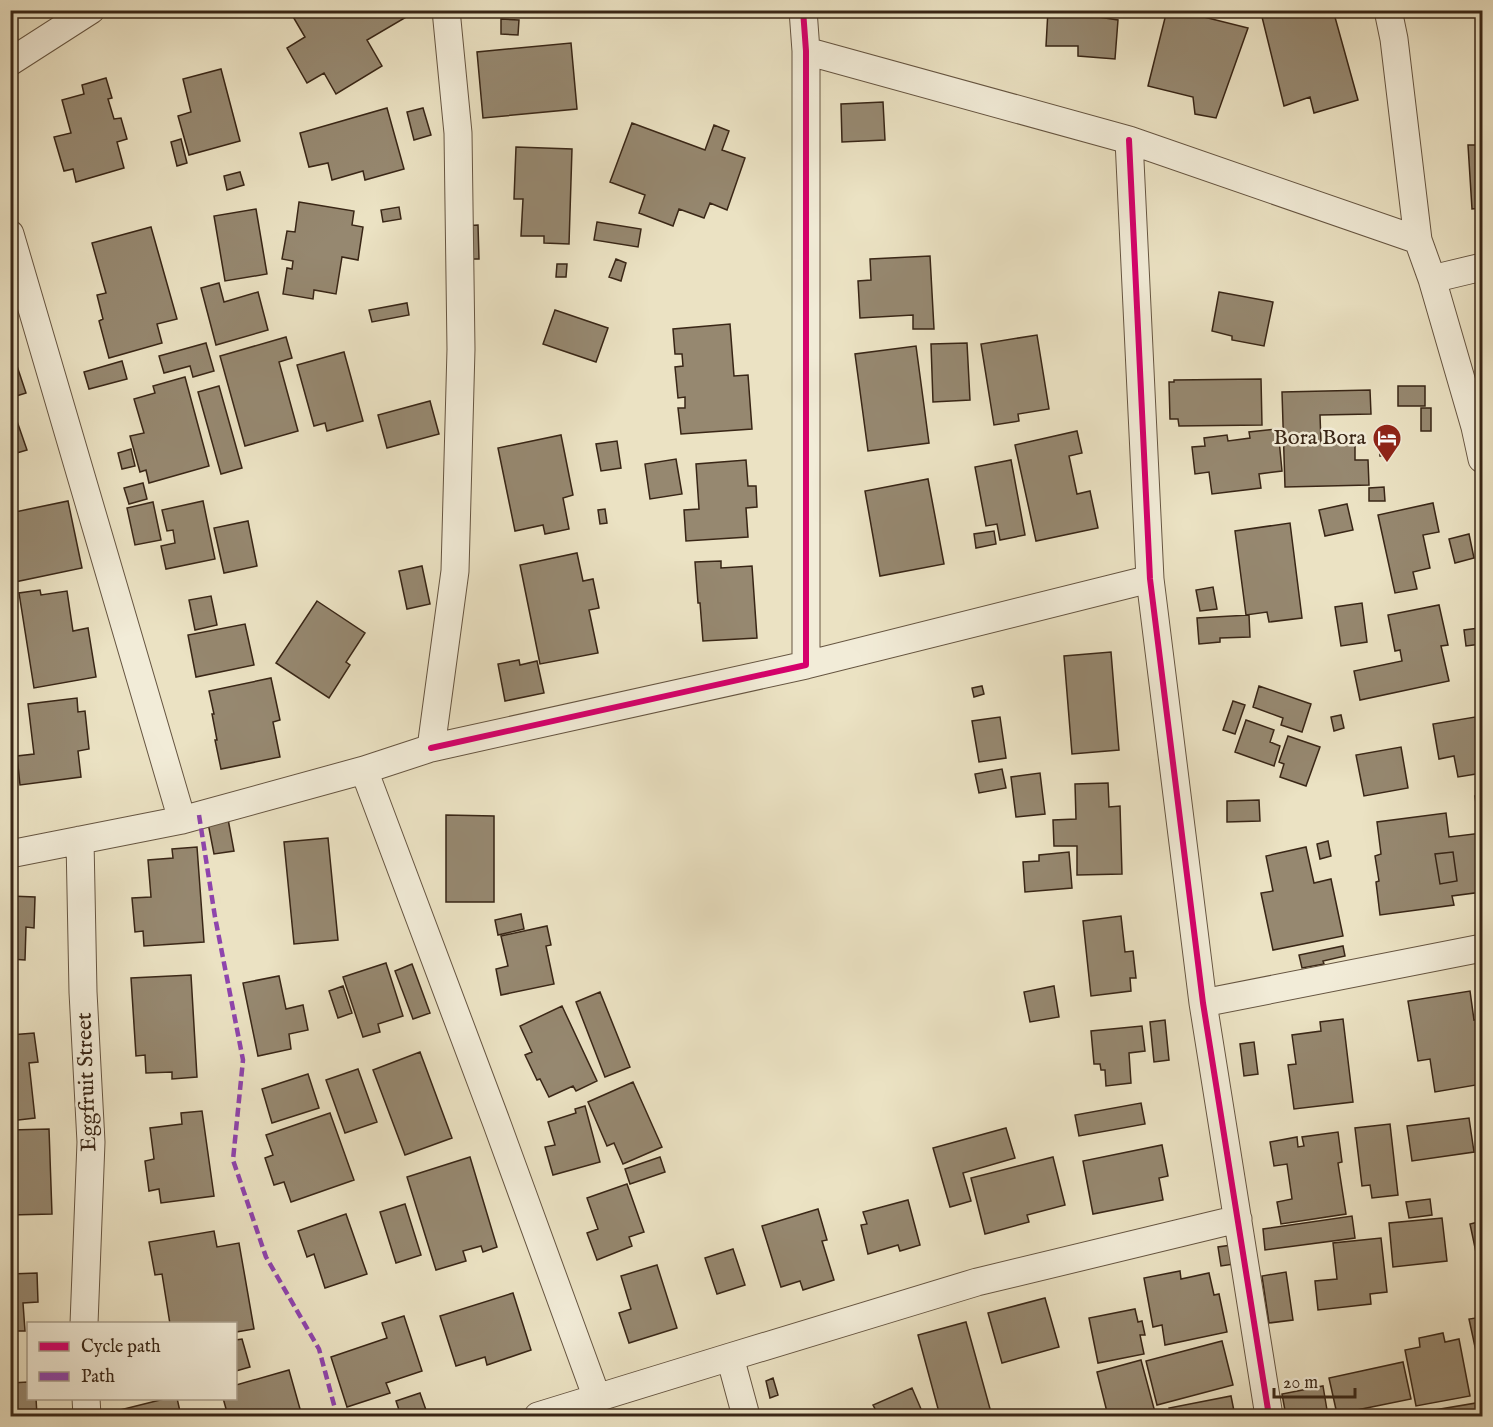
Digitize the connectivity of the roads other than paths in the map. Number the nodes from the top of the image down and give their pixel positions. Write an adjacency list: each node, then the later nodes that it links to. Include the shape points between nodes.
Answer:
1 (92, 10): 6 (street)
2 (446, 10): 15 (street, via 458,134 461,349 455,571)
3 (803, 10): 5 (street)
4 (1388, 10): 9 (street)
5 (807, 51): 7 (street); 14 (street)
6 (10, 62)
7 (1129, 140): 9 (street); 13 (street)
8 (10, 234): 17 (street)
9 (1418, 240): 11 (street)
10 (1482, 267): 11 (street)
11 (1432, 279): 12 (street)
12 (1482, 459)
13 (1150, 579): 14 (street); 21 (street)
14 (806, 665): 15 (street)
15 (431, 748): 16 (street)
16 (364, 770): 17 (street); 25 (street)
17 (182, 820): 18 (street)
18 (80, 840): 19 (street); 23 (street, Eggfruit Street, via 91,1142)
19 (10, 854)
20 (1482, 948): 21 (street)
21 (1203, 1003): 22 (street)
22 (1238, 1219): 24 (street, via 977,1282); 30 (street)
23 (84, 1322)
24 (730, 1357): 25 (street); 29 (street)
25 (597, 1398): 28 (street)
26 (86, 1400): 27 (street)
27 (87, 1416)
28 (538, 1416)
29 (746, 1416)
30 (1269, 1416)

